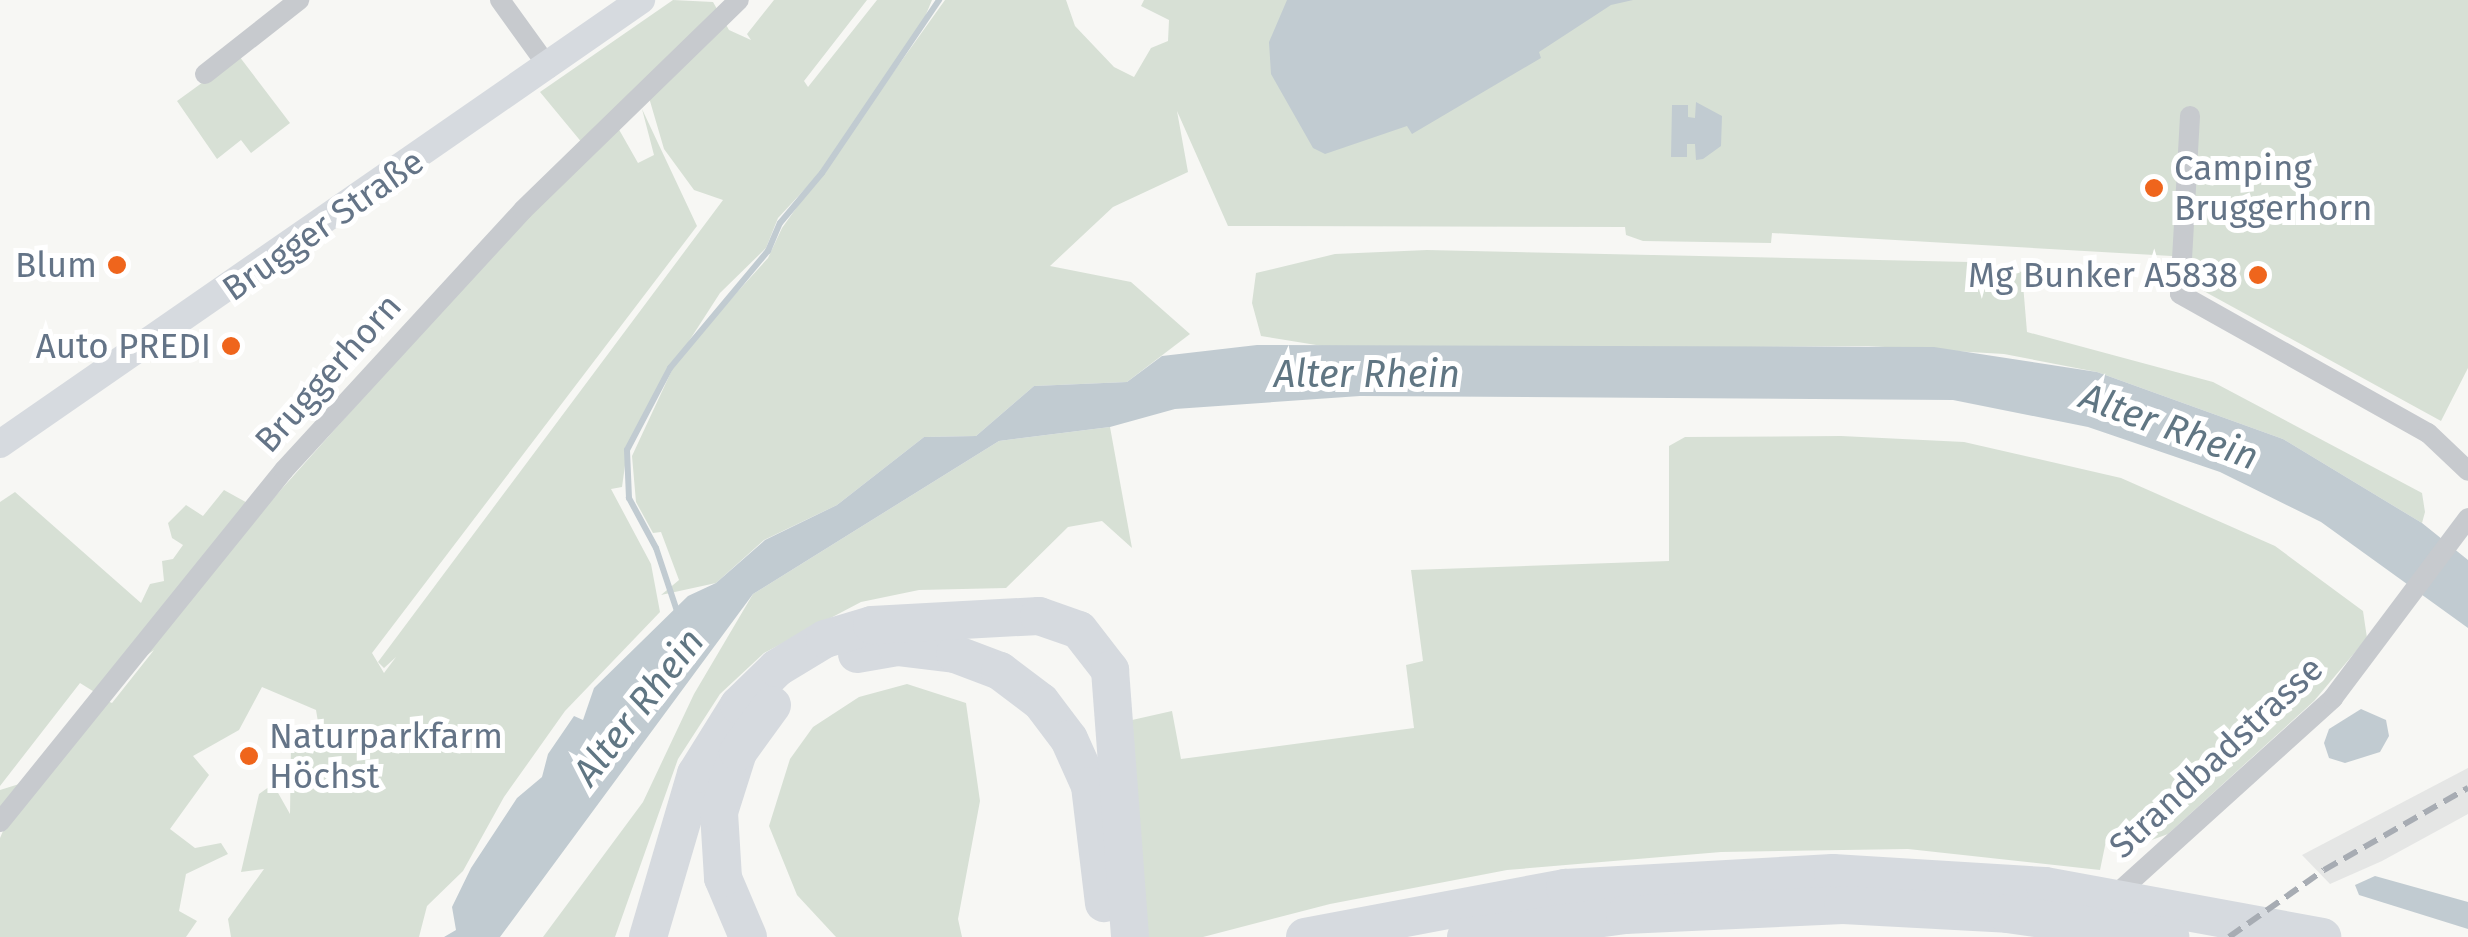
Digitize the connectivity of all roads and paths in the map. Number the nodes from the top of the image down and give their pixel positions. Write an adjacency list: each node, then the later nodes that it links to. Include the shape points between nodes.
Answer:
1 (300, 0): 6 (street)
2 (500, 0): 5 (street)
3 (641, 0): 5 (main road, Brugger Straße)
4 (739, 0): 11 (street, Bruggerhorn, via 522,210 310,441)
5 (549, 68): 8 (main road, Brugger Straße)
6 (205, 74)
7 (2190, 116): 9 (street, via 2180,294 2428,433)
8 (0, 444)
9 (2468, 471)
10 (2467, 519): 17 (street, Strandbadstrasse, via 2333,698)
11 (0, 822)
12 (1118, 932): 13 (highway, via 1110,670 1095,645 1068,623 1000,616 856,629 812,646 764,678 730,716 696,774); 14 (highway, via 1093,798 1060,726 1000,671 954,654 897,647 846,657 810,674 767,710 738,752 720,801 718,850 726,890)
13 (648, 937)
14 (748, 937)
15 (1305, 937): 19 (highway, via 1565,888 1833,873 2046,886)
16 (1466, 937): 18 (highway, via 1625,914 1843,905 2006,914)
17 (2070, 937)
18 (2170, 937)
19 (2322, 937)

